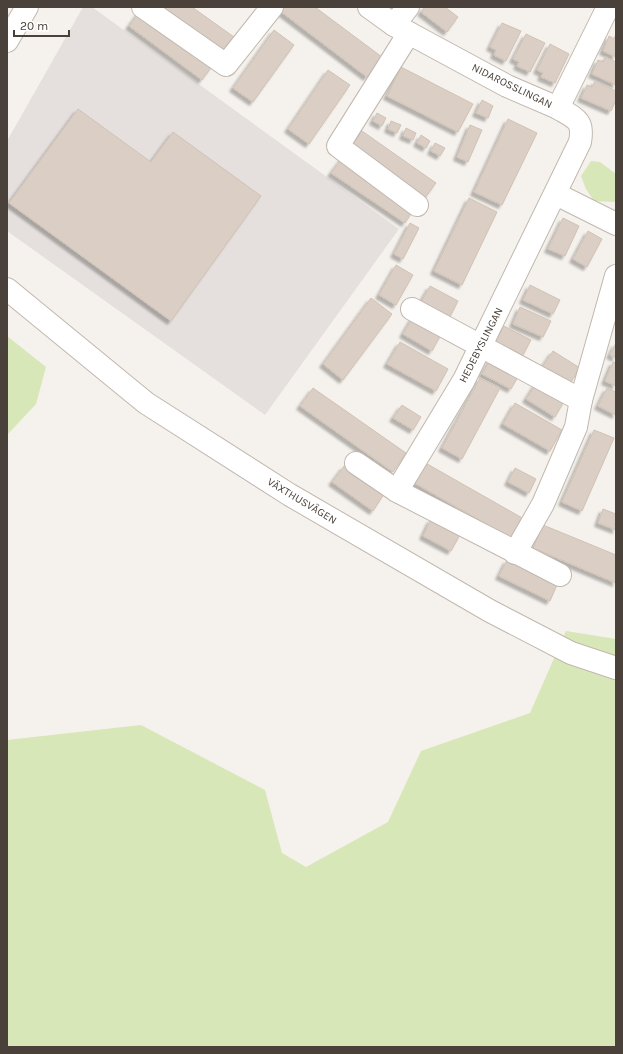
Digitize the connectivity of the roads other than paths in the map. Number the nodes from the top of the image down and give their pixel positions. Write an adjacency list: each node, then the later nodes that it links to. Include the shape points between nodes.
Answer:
1 (27, 7): 8 (street)
2 (143, 7): 3 (street, via 226,65)
3 (272, 7)
4 (369, 7): 7 (street, NIDAROSSLINGAN)
5 (408, 7): 7 (street)
6 (608, 7): 9 (street, NIDAROSSLINGAN)
7 (402, 29): 9 (street, NIDAROSSLINGAN, via 507,86); 11 (street, via 338,146)
8 (7, 41)
9 (558, 108): 10 (street, HEDEBYSLINGAN, via 577,120 582,131 580,142)
10 (556, 194): 12 (street); 16 (street, HEDEBYSLINGAN)
11 (418, 206)
12 (616, 224)
13 (616, 276): 17 (street)
14 (9, 292): 22 (street, VÄXTHUSVÄGEN, via 146,403 290,495 497,614 571,653)
15 (412, 309): 16 (street)
16 (481, 346): 17 (street); 19 (street, HEDEBYSLINGAN, via 464,380)
17 (581, 400): 20 (street, via 576,427 549,489)
18 (356, 463): 19 (street)
19 (397, 491): 20 (street)
20 (515, 553): 21 (street)
21 (560, 575)
22 (616, 668)

